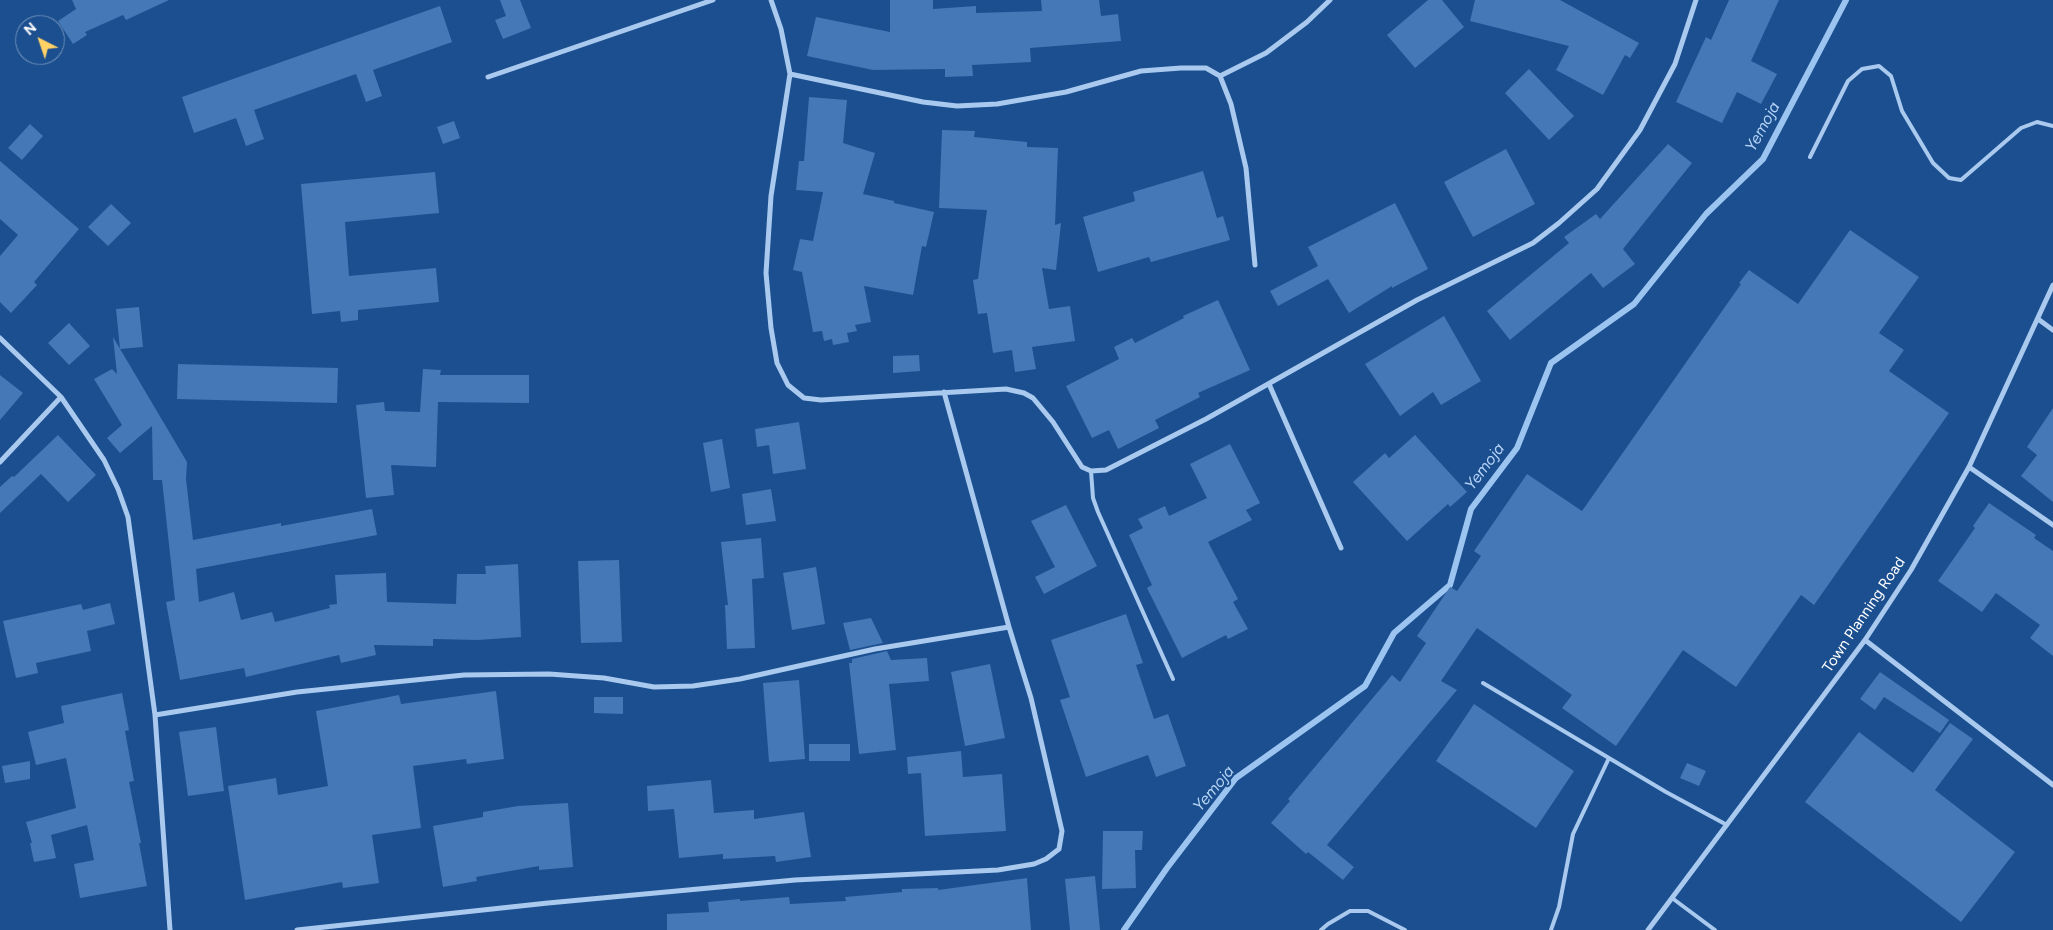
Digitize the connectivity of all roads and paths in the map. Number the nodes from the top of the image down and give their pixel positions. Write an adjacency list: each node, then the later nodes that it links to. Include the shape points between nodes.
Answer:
1 (713, 0): 7 (street)
2 (771, 0): 5 (street)
3 (1330, 0): 6 (street, via 1308,22 1266,53)
4 (1696, 0): 15 (street, via 1675,64 1640,130 1597,189 1533,243 1417,300)
5 (790, 74): 6 (street, via 957,106 997,104 1066,92 1141,71 1206,68); 16 (street, via 771,196 766,273 777,363 788,385 804,398 821,400)
6 (1220, 76): 10 (street, via 1231,104 1246,168)
7 (488, 77)
8 (2053, 126): 9 (lane, via 2037,122 2021,128 1961,180 1949,178 1934,163 1902,111 1891,76 1879,66 1862,69 1848,81)
9 (1810, 156)
10 (1255, 265)
11 (2053, 285): 12 (street, Town Planning Road)
12 (2038, 319): 13 (street); 19 (street, Town Planning Road)
13 (2053, 330)
14 (0, 338): 17 (street)
15 (1269, 384): 20 (street, via 1106,470); 22 (street)
16 (944, 392): 20 (street, via 1006,389 1024,393 1033,398 1053,422 1082,467); 23 (street)
17 (61, 397): 18 (street); 27 (street, via 104,460 128,516)
18 (0, 462)
19 (1969, 467): 21 (street); 24 (street, Town Planning Road, via 1911,570)
20 (1091, 471): 25 (lane, via 1093,498)
21 (2053, 525)
22 (1341, 548)
23 (1009, 627): 27 (street, via 875,649 693,686 654,687 604,678 549,674 464,675 297,692); 33 (street, via 1031,698 1062,831 1059,849 1046,859 1034,864 980,871 757,883)
24 (1865, 640): 29 (street); 30 (street, Town Planning Road)
25 (1174, 679)
26 (1483, 683): 28 (lane)
27 (155, 715): 32 (street)
28 (1609, 758): 30 (lane); 36 (lane, via 1573,834 1559,907)
29 (2053, 785)
30 (1727, 825): 31 (street, Town Planning Road)
31 (1672, 898): 37 (street, Town Planning Road); 38 (lane)
32 (170, 930)
33 (297, 930)
34 (1321, 930): 35 (lane, via 1350,911 1368,911)
35 (1405, 930)
36 (1551, 930)
37 (1648, 930)
38 (1715, 930)

